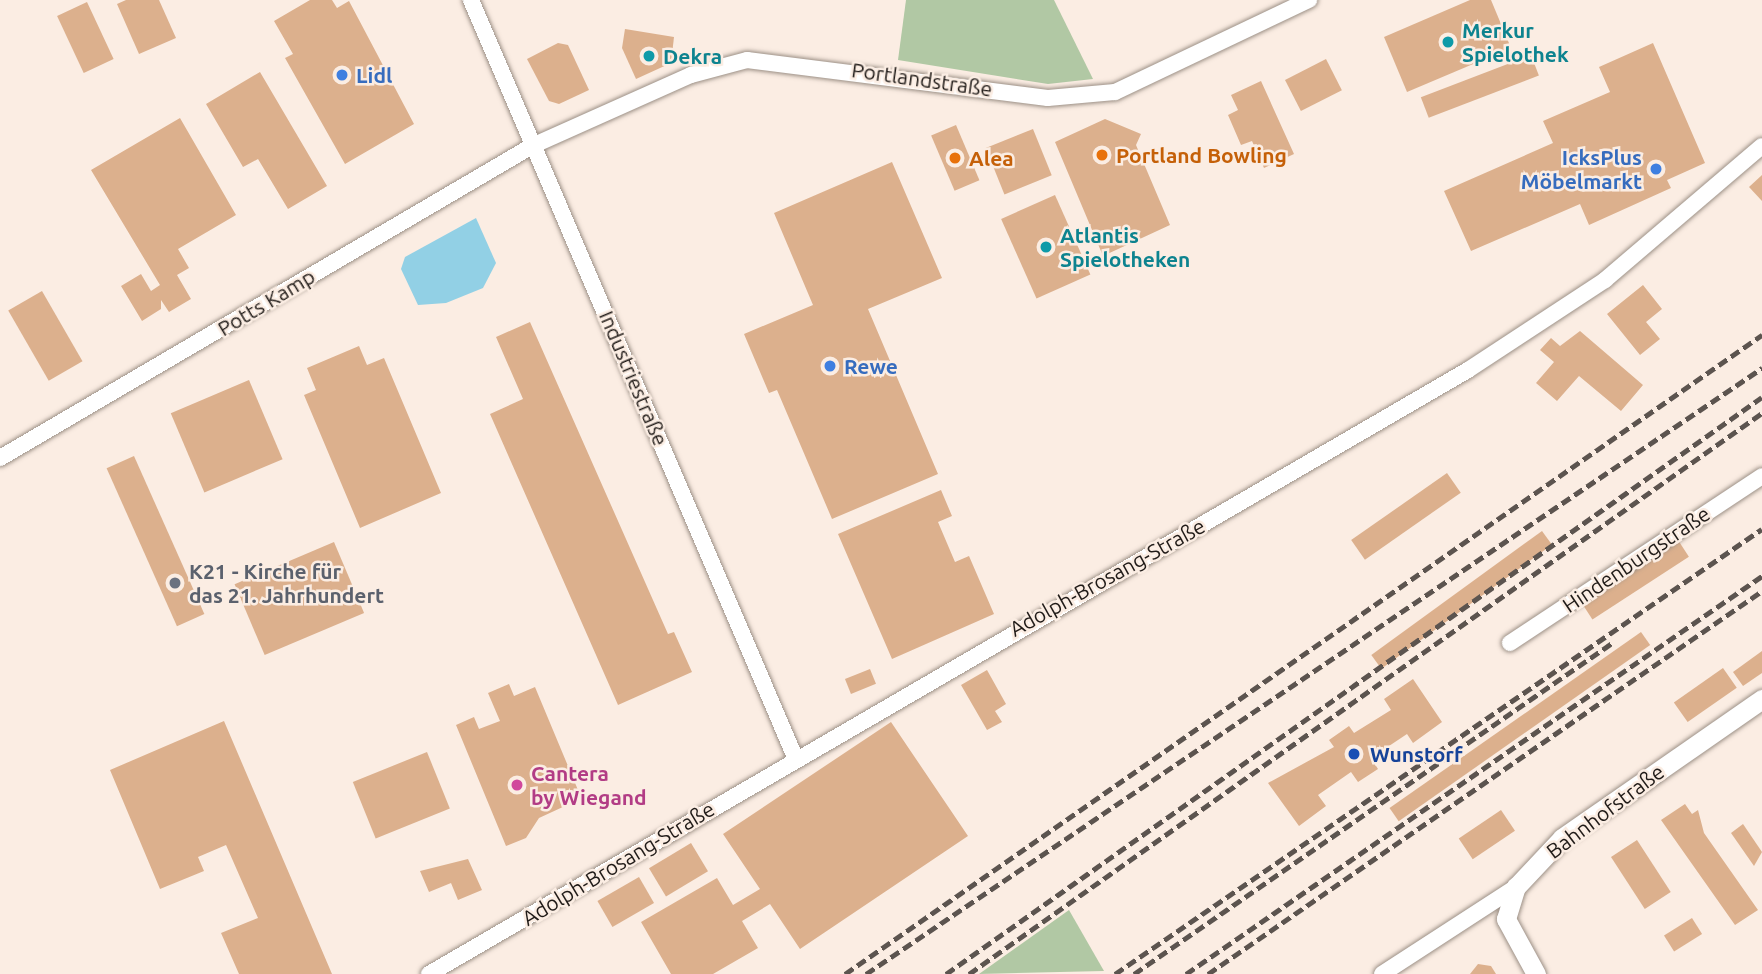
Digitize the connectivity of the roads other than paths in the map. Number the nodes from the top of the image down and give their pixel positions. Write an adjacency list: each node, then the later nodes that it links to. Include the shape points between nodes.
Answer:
1 (471, 0): 3 (street, Industriestraße)
2 (1309, 0): 3 (street, Portlandstraße, via 1115,92 1048,98 747,60 691,75)
3 (532, 146): 5 (street, Potts Kamp); 9 (street, Industriestraße)
4 (1762, 146): 9 (street, Adolph-Brosang-Straße, via 1605,280 1468,370)
5 (0, 458)
6 (1762, 476): 7 (street, Hindenburgstraße)
7 (1510, 643)
8 (1762, 699): 10 (street, Bahnhofstraße, via 1562,838)
9 (795, 757): 11 (street, Adolph-Brosang-Straße)
10 (1516, 887): 12 (street, Bahnhofstraße); 13 (street, via 1506,919)
11 (429, 974)
12 (1382, 974)
13 (1535, 974)

